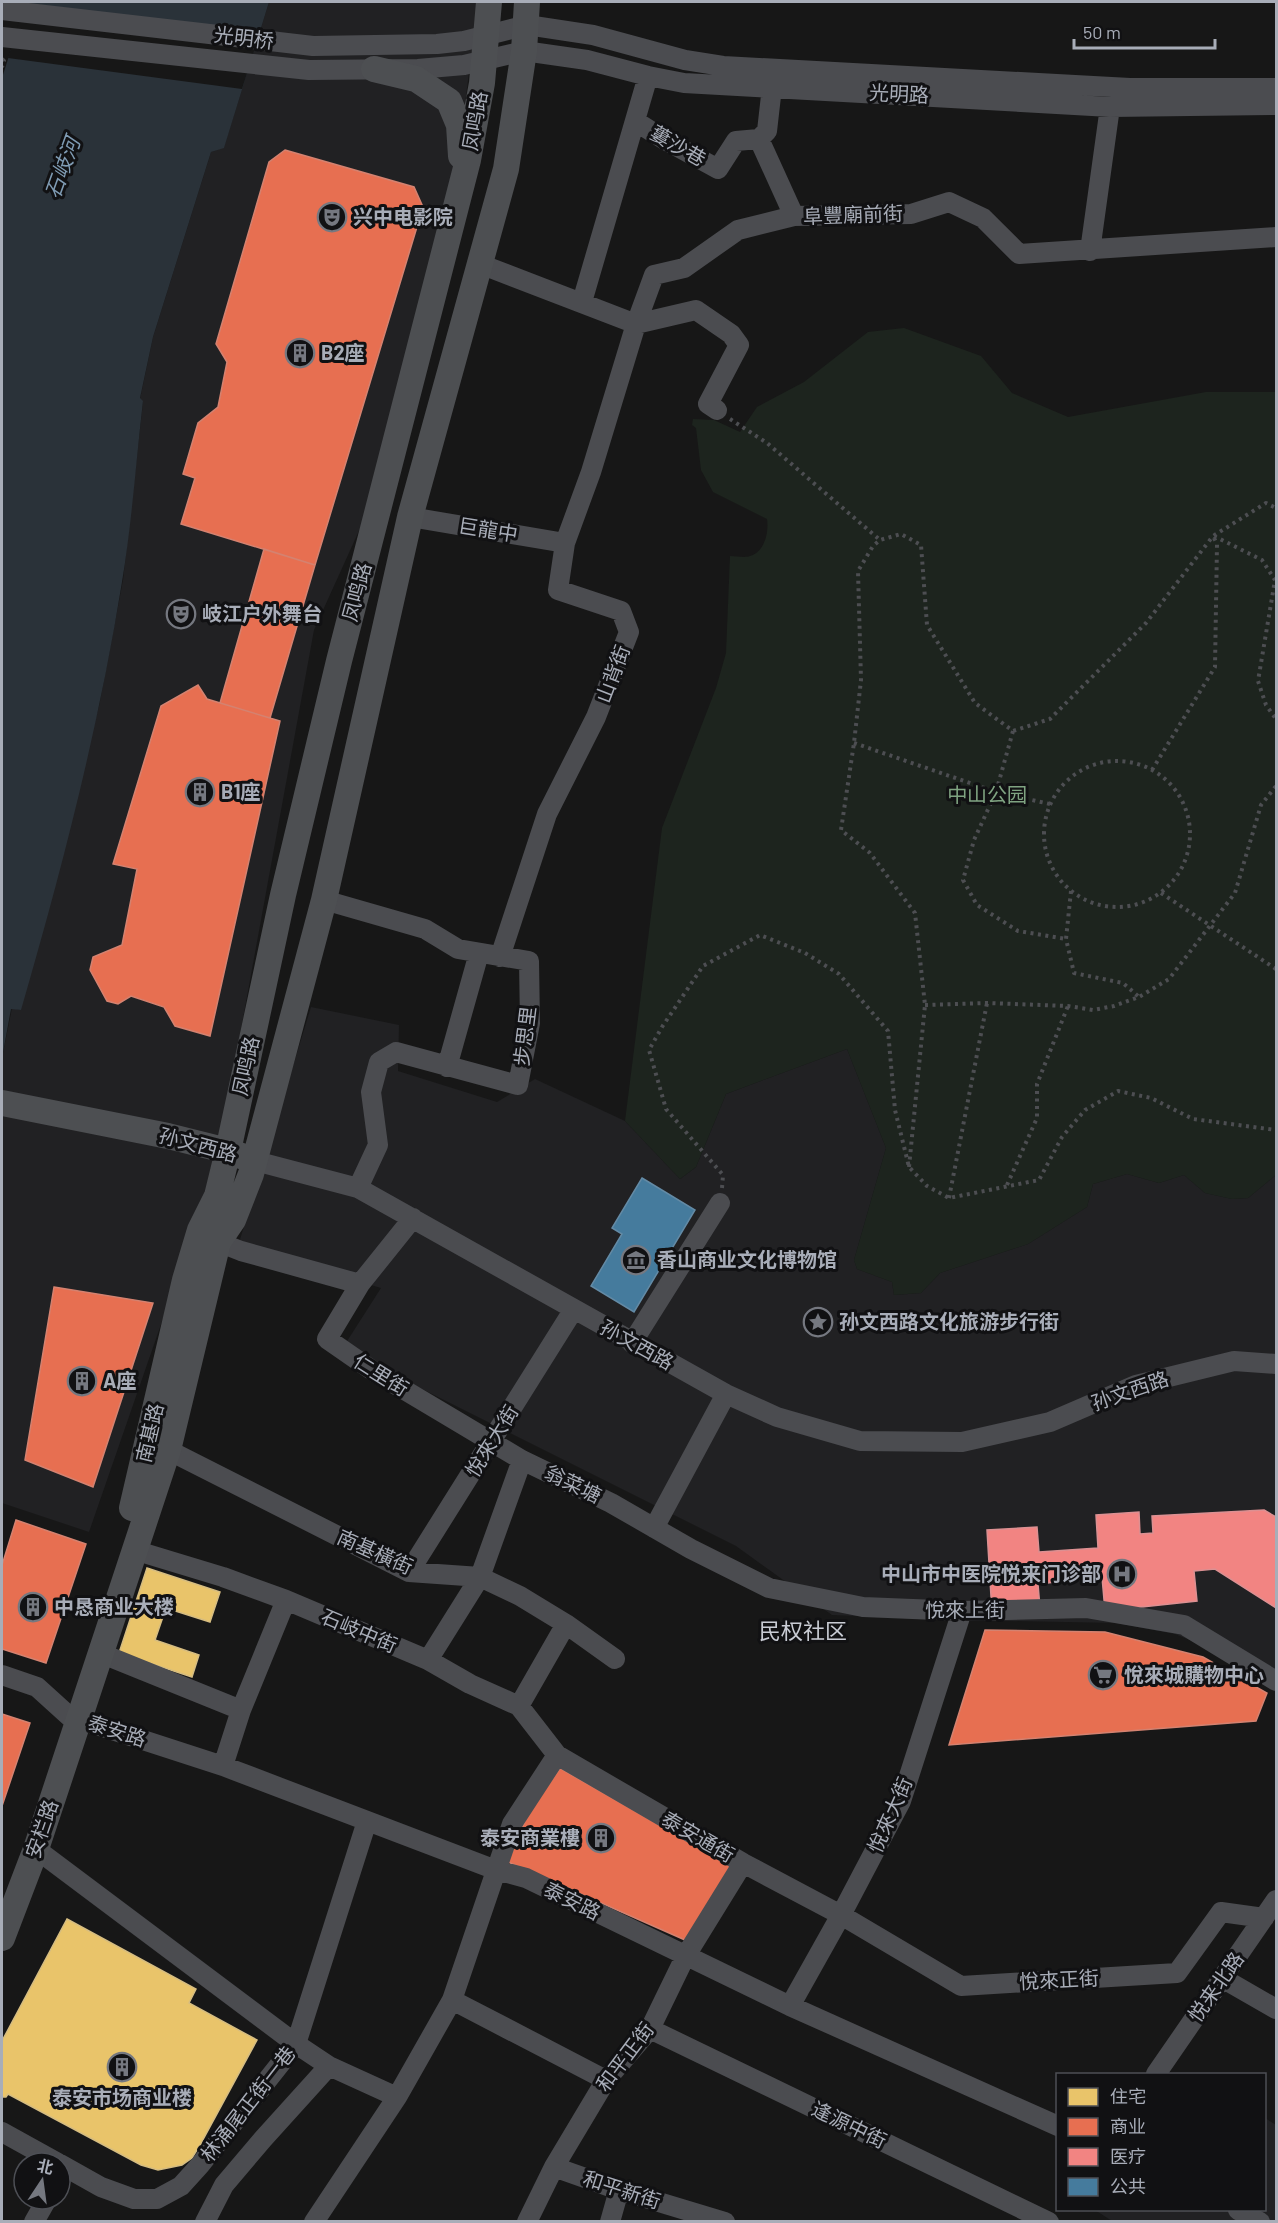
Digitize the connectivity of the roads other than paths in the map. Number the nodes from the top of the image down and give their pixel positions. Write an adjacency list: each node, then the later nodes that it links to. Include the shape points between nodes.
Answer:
1 (489, 2): 4 (main road, 凤鸣路)
2 (2, 10): 4 (street, 光明桥, via 313,46 437,44)
3 (527, 13): 4 (street, 光明桥); 6 (main road, 凤鸣路); 11 (street, 光明路, via 685,60 723,66 1130,88)
4 (487, 35): 7 (main road, 凤鸣路)
5 (2, 37): 8 (street, 光明桥, via 309,70)
6 (524, 51): 7 (street, 光明桥); 9 (street, 光明路, via 588,60); 20 (main road, 凤鸣路, via 506,168)
7 (485, 62): 8 (street, 光明桥); 16 (main road, 凤鸣路)
8 (374, 69): 16 (main road, via 416,79 449,101 459,125 462,149)
9 (648, 76): 10 (street, 光明路); 14 (street, 蔞沙巷)
10 (772, 87): 13 (street, 光明路); 15 (street, via 767,131)
11 (1276, 88)
12 (1276, 105): 13 (street, 光明路)
13 (1110, 107): 19 (street)
14 (635, 121): 15 (street, 蔞沙巷, via 718,169 736,141); 21 (street, 蔞沙巷)
15 (759, 139): 17 (street)
16 (457, 204): 31 (main road, 凤鸣路, via 339,661)
17 (794, 216): 19 (street, 阜豐廟前街, via 911,214 949,202 983,218 1019,254); 22 (street, 阜豐廟前街, via 738,230 684,268 654,274)
18 (1276, 237): 19 (street, 阜豐廟前街)
19 (1090, 251)
20 (480, 264): 21 (street); 24 (main road, 凤鸣路)
21 (582, 302): 22 (street)
22 (636, 324): 23 (street, via 696,310 731,334 739,345 708,404); 25 (street, 山背街)
23 (717, 410)
24 (410, 518): 25 (street, 巨龍中); 26 (main road, 凤鸣路)
25 (565, 543): 28 (street, 山背街, via 558,590 621,610 629,632 596,717 547,814)
26 (324, 900): 27 (street, 步思里, via 425,929 458,949); 32 (main road, 凤鸣路)
27 (479, 953): 28 (street, 步思里); 29 (street)
28 (500, 957): 29 (street, 步思里, via 529,962 530,1023 518,1085)
29 (447, 1067): 33 (street, 步思里, via 396,1052 379,1062 371,1092 378,1145)
30 (8, 1104): 31 (main road, 孙文西路)
31 (228, 1151): 32 (main road, 孙文西路); 59 (main road, 南基路, via 217,1196 200,1230 185,1280 123,1546)
32 (255, 1161): 33 (street, 孙文西路); 36 (main road, via 233,1220)
33 (358, 1188): 35 (street, 孙文西路)
34 (720, 1203): 39 (street)
35 (413, 1218): 37 (street, 仁里街); 38 (street, 孙文西路)
36 (218, 1242): 37 (street); 43 (main road, 南基路)
37 (360, 1284): 42 (street, 仁里街, via 327,1339)
38 (574, 1309): 39 (street, 孙文西路); 42 (street, 悅來大街)
39 (632, 1343): 41 (street, 孙文西路)
40 (1276, 1364): 41 (street, 孙文西路, via 1234,1361 1136,1385 1050,1422 962,1442 860,1441 777,1417)
41 (726, 1395): 45 (street)
42 (491, 1441): 44 (street, 翁菜塘); 47 (street, 悅來大街)
43 (168, 1450): 46 (main road, 南基路); 47 (street, 南基橫街)
44 (522, 1460): 45 (street, 翁菜塘); 48 (street)
45 (654, 1528): 50 (street, 悅來上街, via 769,1588 863,1607)
46 (134, 1550): 49 (street, 石岐中街); 52 (main road, 南基路)
47 (409, 1572): 48 (street, 南基橫街)
48 (480, 1577): 51 (street, 南基橫街); 54 (street)
49 (286, 1600): 54 (street, 石岐中街); 58 (street)
50 (962, 1611): 56 (street, 悅來上街, via 1086,1608 1184,1625); 68 (street, 悅來大街, via 901,1801)
51 (566, 1624): 53 (street, 南基橫街); 57 (street)
52 (100, 1653): 58 (street); 59 (main road, 南基路)
53 (615, 1659)
54 (429, 1660): 57 (street, 石岐中街)
55 (2, 1675): 59 (street, via 37,1687)
56 (1276, 1681)
57 (519, 1706): 60 (street, 石岐中街)
58 (241, 1710): 61 (street)
59 (74, 1718): 61 (street, 泰安路); 63 (main road, 安栏路); 67 (main road, 安栏路)
60 (557, 1755): 64 (street, 泰安通街); 65 (street, via 512,1824)
61 (223, 1766): 62 (street, 泰安路)
62 (367, 1821): 65 (street, 泰安路); 77 (street, 林涌尾正街一巷)
63 (36, 1849): 70 (main road, 安栏路); 77 (street)
64 (743, 1863): 68 (street, 泰安通街); 71 (street, 和平正街)
65 (496, 1870): 71 (street, 泰安路, via 525,1878); 73 (street)
66 (1276, 1900): 69 (street, 悦来北路)
67 (2, 1907)
68 (841, 1915): 69 (street, 悅來正街, via 961,1986 1177,1973 1221,1912); 74 (street, 悅來大街)
69 (1264, 1918): 72 (street, 悦来北路)
70 (2, 1938)
71 (685, 1957): 74 (street, 泰安路); 76 (street, 和平正街)
72 (1222, 1978): 75 (street); 79 (street, 悦来北路)
73 (452, 2000): 80 (street); 81 (street)
74 (790, 2006): 82 (street, 泰安路)
75 (1276, 2009)
76 (650, 2029): 80 (street, 和平正街); 94 (street, 逢源中街)
77 (297, 2044): 78 (street); 86 (street, 林涌尾正街一巷, via 181,2186 157,2199 134,2199)
78 (329, 2066): 81 (street); 89 (street, via 224,2185)
79 (1157, 2073)
80 (606, 2080): 85 (street, 和平正街)
81 (397, 2097): 90 (street)
82 (1056, 2125)
83 (2, 2132): 84 (street, 林涌尾正街一巷)
84 (33, 2151)
85 (554, 2167): 87 (street, 和平新街); 91 (street, 和平正街)
86 (72, 2173)
87 (619, 2190): 92 (street); 93 (street, 和平新街)
88 (1240, 2211): 95 (street)
89 (205, 2222)
90 (314, 2222)
91 (527, 2222)
92 (610, 2222)
93 (725, 2222)
94 (1050, 2222)
95 (1260, 2222)

